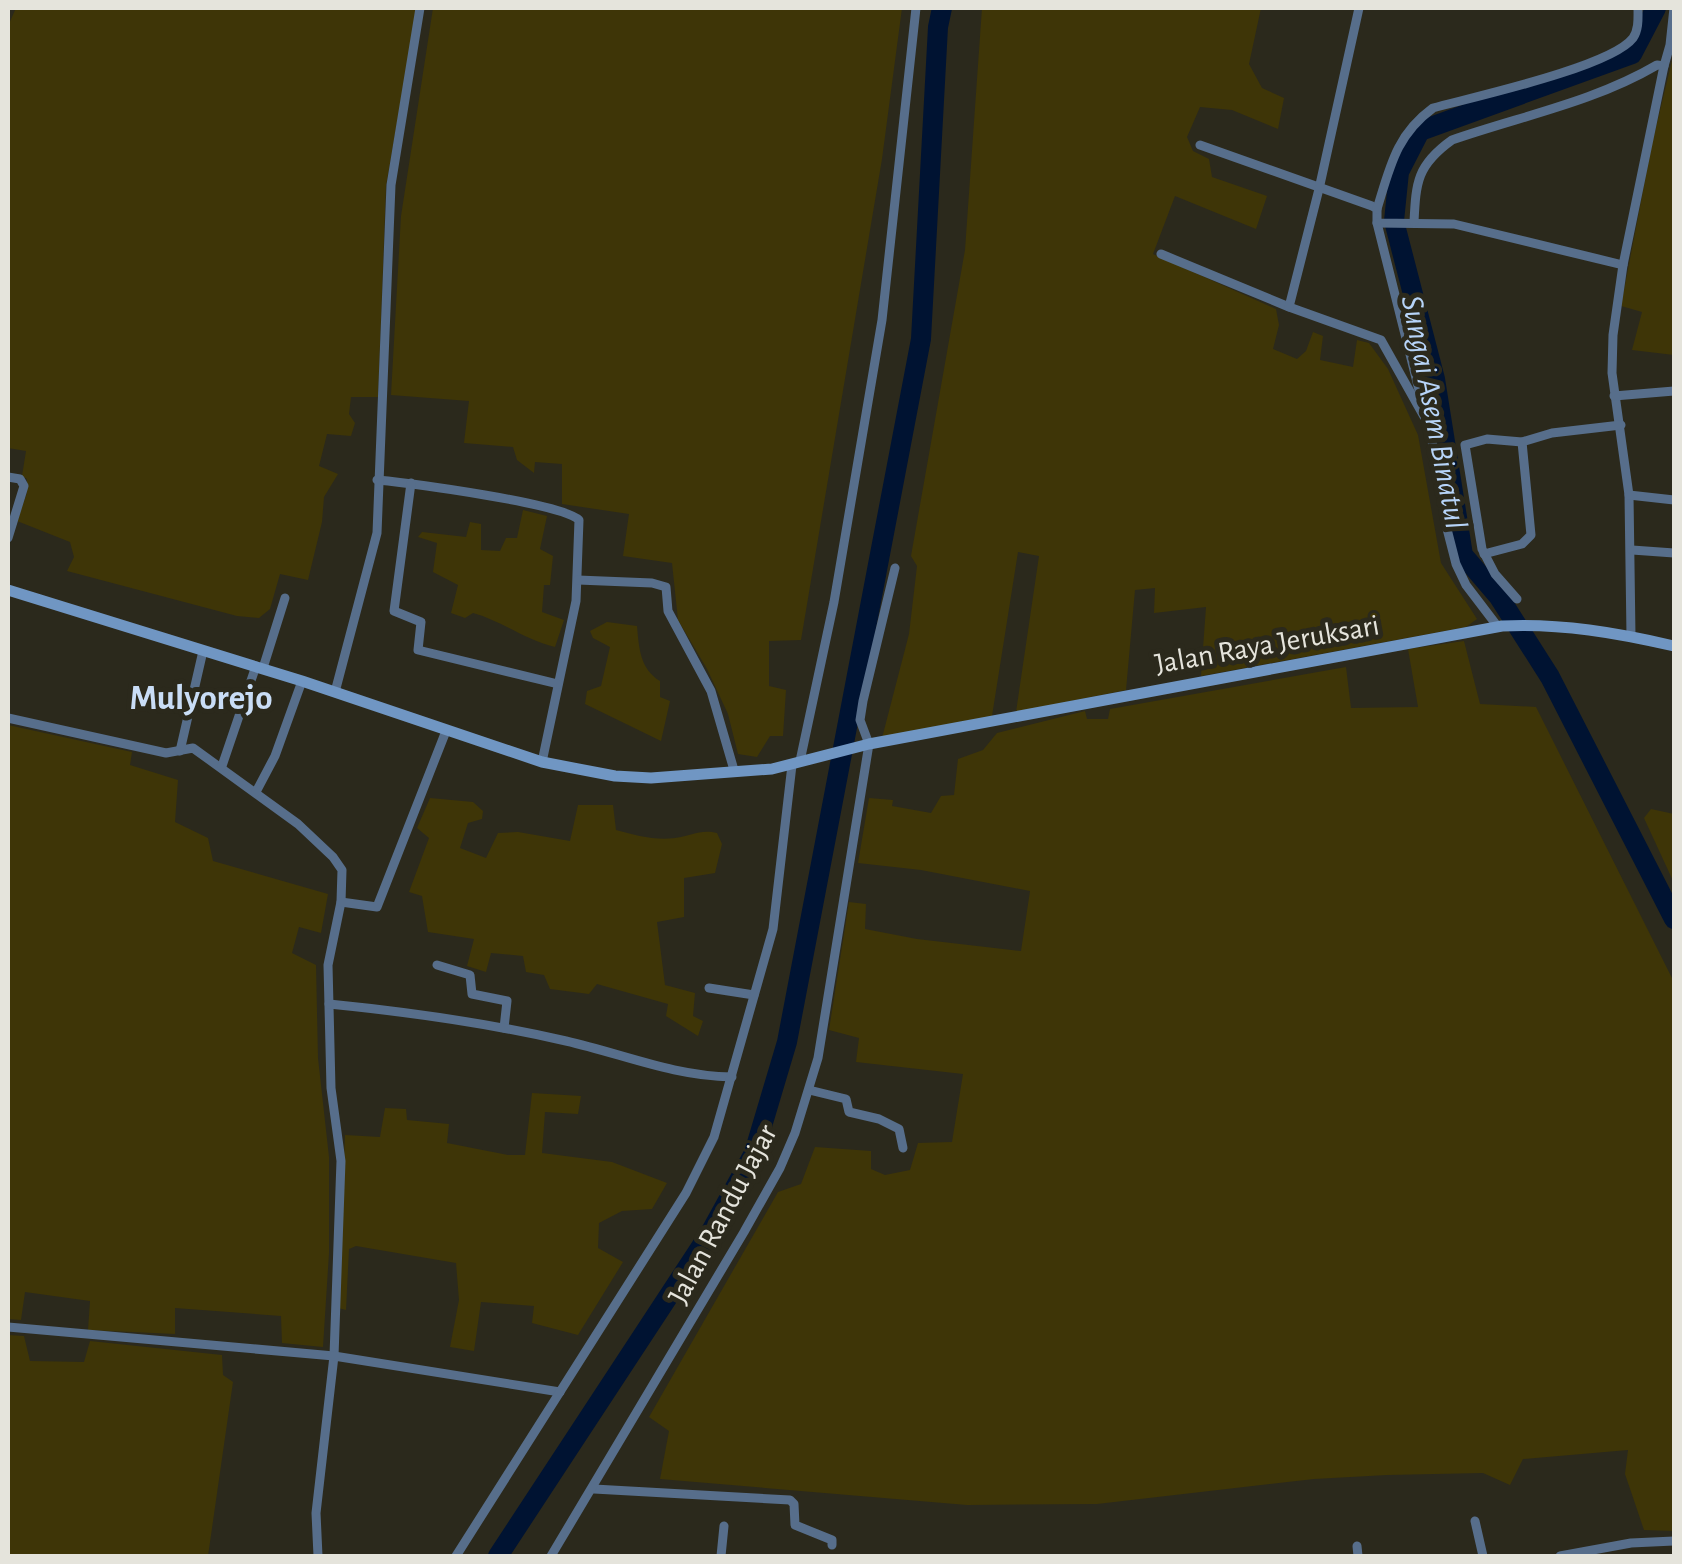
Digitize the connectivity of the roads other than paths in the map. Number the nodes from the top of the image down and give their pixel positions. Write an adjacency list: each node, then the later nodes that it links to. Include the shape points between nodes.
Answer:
1 (420, 8): 21 (street, via 391,186)
2 (916, 8): 46 (street, via 882,320)
3 (1359, 8): 8 (street)
4 (1638, 8): 9 (street, via 1636,30 1621,48 1422,116 1392,160)
5 (1674, 8): 6 (street)
6 (1664, 66): 10 (street, via 1452,140 1420,173); 13 (street)
7 (1200, 145): 8 (street)
8 (1319, 189): 9 (street); 14 (street)
9 (1377, 209): 11 (street)
10 (1412, 222): 11 (street); 13 (street, via 1454,224)
11 (1380, 223): 17 (street)
12 (1161, 254): 14 (street)
13 (1624, 265): 16 (street, via 1613,335)
14 (1289, 307): 17 (street, via 1381,340)
15 (1674, 391): 16 (street)
16 (1614, 396): 18 (street)
17 (1426, 420): 34 (street, via 1456,564)
18 (1621, 425): 19 (street); 23 (street)
19 (1522, 442): 28 (street, via 1530,535 1522,544); 28 (street, via 1465,445)
20 (8, 477): 25 (street, via 24,486)
21 (378, 480): 22 (street); 41 (street, via 376,533)
22 (412, 483): 30 (street, via 576,516); 40 (street, via 394,611 421,622 418,650)
23 (1629, 495): 24 (street); 26 (street)
24 (1674, 500)
25 (8, 538)
26 (1632, 550): 27 (street); 35 (street)
27 (1674, 553)
28 (1484, 554): 33 (street)
29 (895, 568): 44 (street, Jalan Randu Jajar, via 860,720)
30 (578, 580): 40 (street); 49 (street, via 666,587 668,611 711,691)
31 (8, 590): 37 (street, Jalan Raya Jeruksari)
32 (285, 598): 38 (street)
33 (1516, 599)
34 (1500, 626): 35 (street, Jalan Raya Jeruksari); 44 (street, Jalan Raya Jeruksari)
35 (1631, 636): 36 (street, Jalan Raya Jeruksari)
36 (1674, 646)
37 (203, 651): 38 (street, Jalan Raya Jeruksari); 45 (street)
38 (260, 667): 39 (street, Jalan Raya Jeruksari); 48 (street)
39 (302, 680): 41 (street, Jalan Raya Jeruksari); 50 (street)
40 (558, 684): 47 (street)
41 (335, 692): 43 (street, Jalan Raya Jeruksari)
42 (8, 718): 45 (street, via 154,752)
43 (446, 731): 47 (street, Jalan Raya Jeruksari); 51 (street, via 377,908)
44 (866, 745): 46 (street, Jalan Raya Jeruksari); 58 (street, Jalan Randu Jajar)
45 (180, 751): 48 (street, via 190,747)
46 (800, 761): 49 (street, Jalan Raya Jeruksari, via 772,770); 54 (street, via 773,929)
47 (542, 762): 49 (street, Jalan Raya Jeruksari, via 651,778)
48 (222, 766): 50 (street)
49 (734, 770)
50 (256, 792): 51 (street, via 333,857 342,870)
51 (341, 902): 55 (street, via 328,965)
52 (437, 966): 56 (street, via 470,975 471,994 507,1001)
53 (709, 988): 54 (street)
54 (754, 995): 57 (street)
55 (329, 1004): 56 (street); 61 (street, via 341,1161)
56 (504, 1028): 57 (street, via 660,1069)
57 (732, 1077): 62 (street, via 714,1137 686,1193)
58 (815, 1091): 59 (street, via 846,1099 849,1112 899,1129); 63 (street, Jalan Randu Jajar, via 780,1168)
59 (904, 1148)
60 (8, 1327): 61 (street)
61 (334, 1356): 62 (street); 68 (street, via 316,1513)
62 (560, 1392): 69 (street)
63 (594, 1489): 67 (street, via 790,1500 794,1526 830,1537); 70 (street, Jalan Randu Jajar)
64 (1475, 1520): 72 (street)
65 (724, 1526): 71 (street)
66 (1674, 1541): 73 (street)
67 (832, 1546)
68 (318, 1556)
69 (456, 1556)
70 (551, 1556)
71 (721, 1556)
72 (1483, 1556)
73 (1560, 1556)

